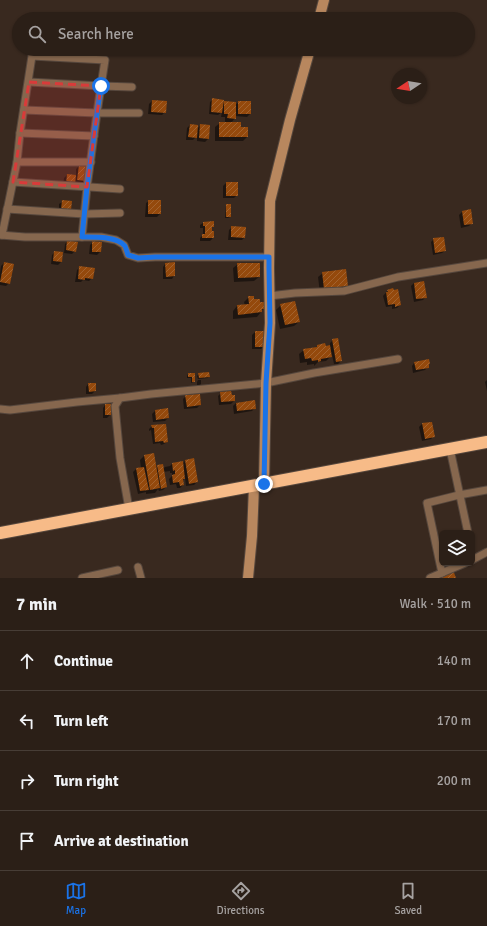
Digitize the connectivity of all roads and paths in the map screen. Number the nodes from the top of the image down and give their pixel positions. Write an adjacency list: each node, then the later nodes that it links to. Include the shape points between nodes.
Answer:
1 (324, 0): 2 (street)
2 (321, 12)
3 (308, 56): 22 (street, via 270,201)
4 (29, 82): 5 (street); 5 (street, via 32,56 105,60); 7 (street)
5 (101, 86): 6 (street); 8 (street)
6 (132, 87)
7 (24, 110): 8 (street); 10 (street)
8 (97, 113): 9 (street); 11 (street)
9 (139, 113)
10 (20, 133): 11 (street); 12 (street)
11 (94, 136): 13 (street)
12 (17, 162): 13 (street); 14 (street)
13 (91, 162): 15 (street)
14 (13, 182): 15 (street); 17 (street)
15 (87, 187): 16 (street); 19 (street)
16 (120, 188)
17 (7, 209): 19 (street); 20 (street)
18 (120, 213): 19 (street)
19 (84, 214): 21 (street)
20 (1, 235): 21 (street)
21 (82, 237): 22 (street, via 116,240 124,245 128,255 138,258)
22 (269, 257): 24 (street)
23 (487, 263): 24 (street, via 398,276 344,291)
24 (270, 296): 26 (street)
25 (398, 359): 26 (street)
26 (266, 383): 27 (street); 31 (street)
27 (120, 398): 28 (street); 34 (street, via 115,406 120,458)
28 (0, 409)
29 (487, 442): 30 (highway)
30 (450, 449): 31 (highway); 33 (street)
31 (259, 485): 34 (highway); 45 (street)
32 (487, 490): 33 (street)
33 (459, 495): 35 (street); 42 (street, via 426,503)
34 (129, 509): 36 (highway)
35 (467, 530)
36 (0, 533)
37 (487, 552): 38 (street)
38 (475, 559)
39 (458, 566): 42 (street)
40 (138, 567): 44 (street)
41 (118, 570): 43 (street)
42 (442, 573): 46 (street)
43 (82, 578)
44 (141, 578)
45 (248, 578)
46 (430, 578)

